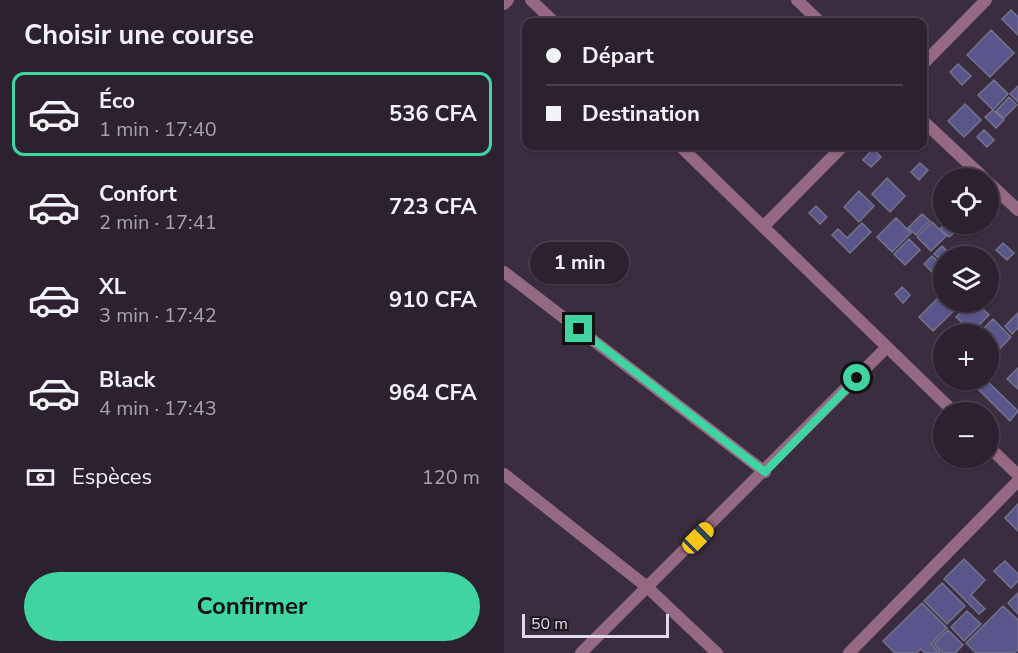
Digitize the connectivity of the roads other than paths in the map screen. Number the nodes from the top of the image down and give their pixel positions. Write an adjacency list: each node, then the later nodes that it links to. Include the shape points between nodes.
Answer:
1 (508, 0): 5 (street)
2 (531, 0): 6 (street)
3 (797, 0): 7 (street)
4 (986, 0): 8 (street)
5 (504, 4)
6 (550, 18)
7 (816, 18)
8 (927, 60)
9 (927, 125): 12 (street)
10 (684, 150): 15 (street)
11 (839, 150): 15 (street)
12 (973, 168)
13 (999, 192): 14 (street)
14 (1018, 210)
15 (763, 226): 17 (street)
16 (504, 272): 20 (street)
17 (887, 347): 18 (street); 20 (street)
18 (944, 402)
19 (999, 456): 22 (street)
20 (765, 472): 24 (street)
21 (504, 474): 24 (street)
22 (1018, 474)
23 (1018, 481): 27 (street)
24 (647, 587): 25 (street); 26 (street)
25 (581, 653)
26 (717, 653)
27 (849, 653)

